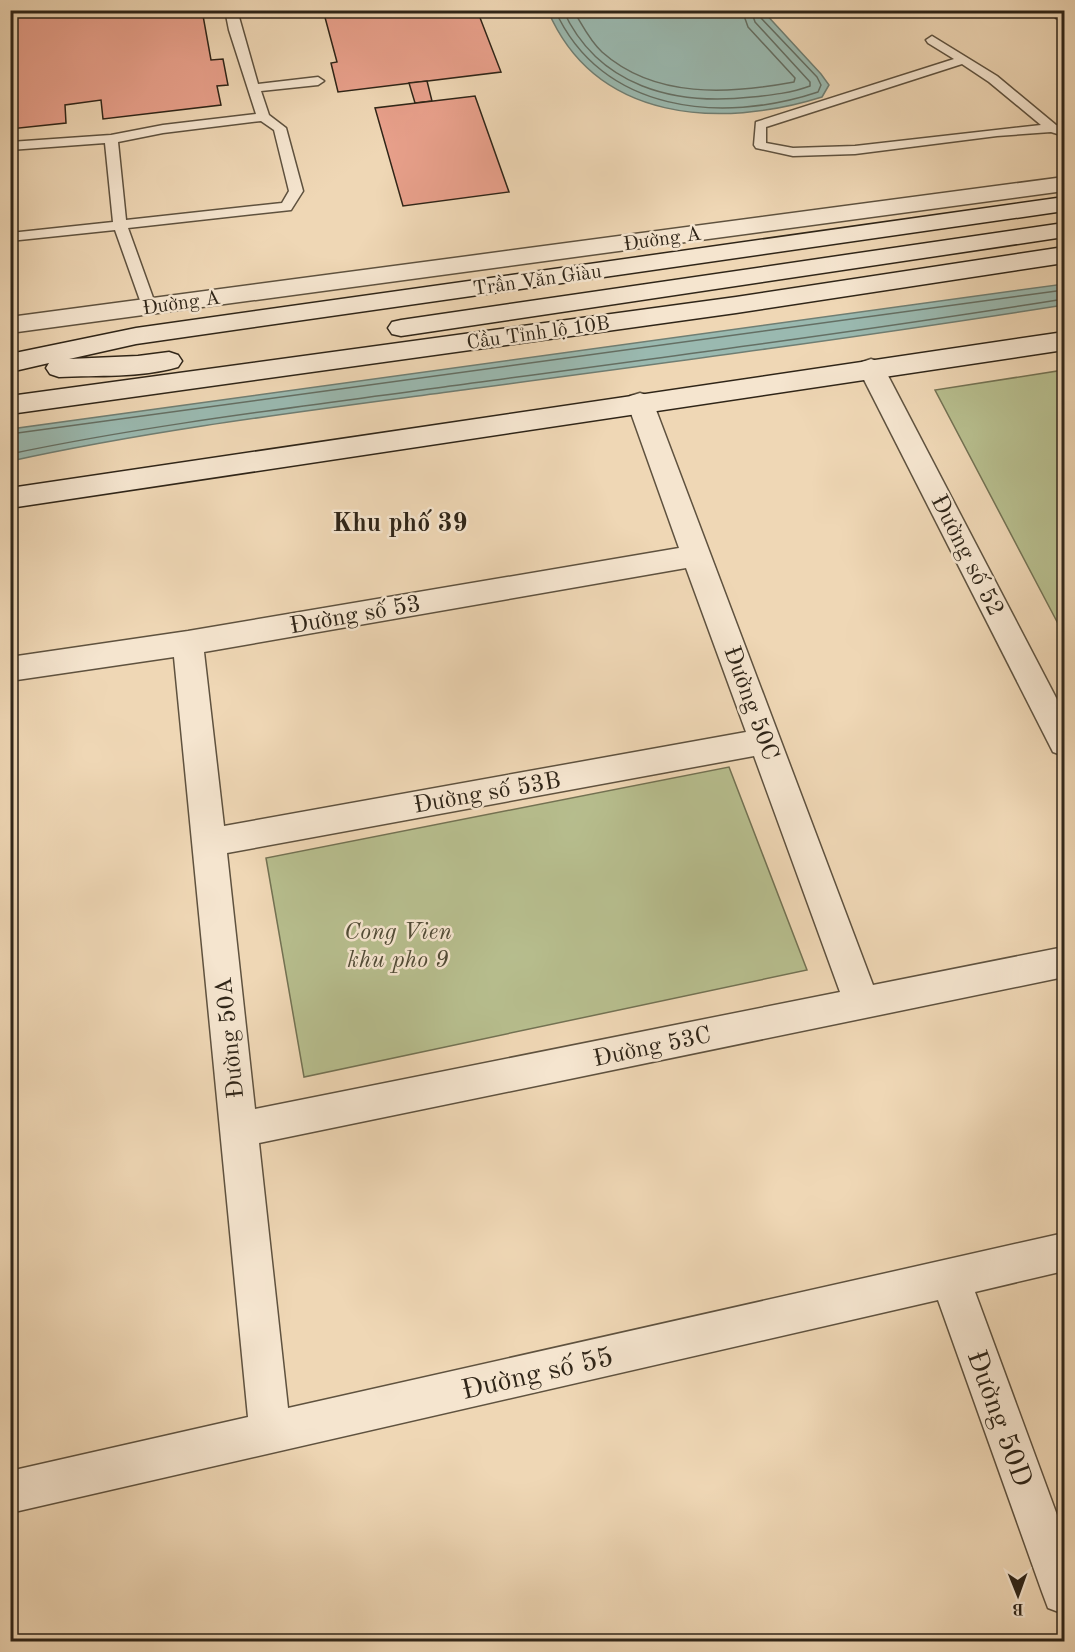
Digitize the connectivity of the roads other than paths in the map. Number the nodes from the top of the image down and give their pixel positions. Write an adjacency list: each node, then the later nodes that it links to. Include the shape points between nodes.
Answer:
1 (231, 10): 7 (lane)
2 (1061, 10): 3 (street)
3 (1065, 13)
4 (932, 40): 5 (lane)
5 (963, 60): 9 (lane, via 993,78); 9 (lane, via 760,125 760,145 793,152 855,150)
6 (318, 81): 7 (lane)
7 (253, 88): 8 (lane)
8 (263, 117): 11 (lane); 15 (lane, via 280,128 296,190 286,207)
9 (1052, 128): 10 (lane)
10 (1065, 132)
11 (111, 139): 12 (lane); 15 (lane)
12 (10, 146)
13 (1065, 184): 19 (street, Đường A)
14 (1065, 204): 22 (street, Trần Văn Giàu, via 136,336)
15 (120, 225): 17 (lane); 19 (lane)
16 (1065, 230): 24 (street, Cầu Tỉnh lộ 10B, via 138,365)
17 (10, 237)
18 (1065, 255): 26 (street, Cầu Tỉnh lộ 10B, via 736,305)
19 (149, 306): 20 (street, Đường A)
20 (10, 325)
21 (1065, 341): 23 (street)
22 (10, 363)
23 (871, 368): 25 (street); 31 (street, Đường số 52)
24 (10, 369)
25 (640, 402): 27 (street); 28 (street, Đường 50C)
26 (10, 405)
27 (10, 498)
28 (698, 555): 29 (street, Đường số 53); 32 (street, Đường 50C)
29 (188, 643): 30 (street, Đường số 53); 34 (street, Đường 50A)
30 (10, 669)
31 (1054, 700): 33 (street, Đường số 52)
32 (765, 741): 34 (street, Đường số 53B); 36 (street, Đường 50C)
33 (1065, 743)
34 (208, 843): 37 (street, Đường 50A)
35 (1065, 962): 36 (street, Đường 53C)
36 (862, 1004): 37 (street, Đường 53C)
37 (239, 1130): 40 (street, Đường 50A)
38 (1065, 1252): 39 (street, Đường số 55)
39 (950, 1278): 40 (street, Đường số 55); 42 (street, Đường 50D)
40 (270, 1433): 41 (street, Đường số 55)
41 (10, 1492)
42 (1065, 1592)

